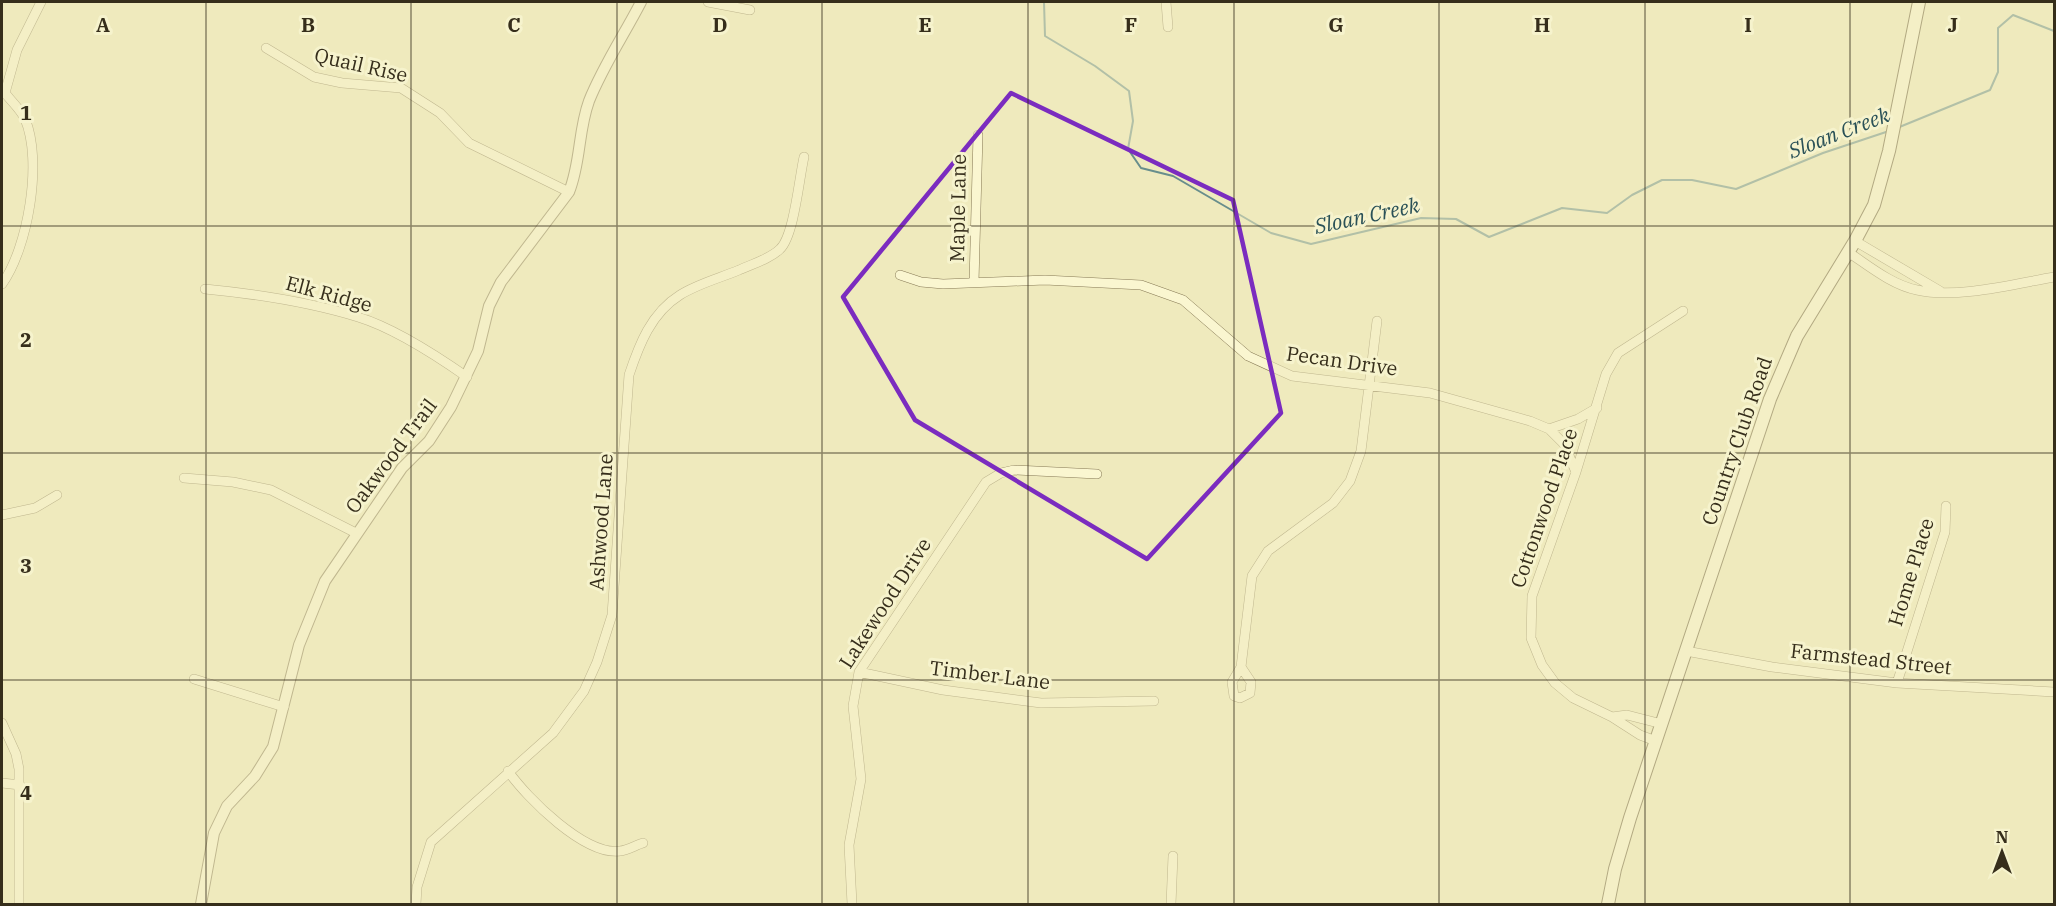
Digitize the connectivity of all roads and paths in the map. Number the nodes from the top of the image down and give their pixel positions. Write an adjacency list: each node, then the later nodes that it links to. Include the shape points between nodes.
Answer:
1 (41, 2): 9 (street, via 17,50)
2 (640, 2): 12 (street, Oakwood Trail, via 589,101 581,128 576,174)
3 (708, 2): 6 (street)
4 (1166, 2): 7 (street)
5 (1919, 2): 13 (main road, Country Club Road, via 1889,152 1874,205)
6 (750, 10)
7 (1168, 27)
8 (266, 48): 12 (street, Quail Rise, via 314,77 401,88 440,113 469,142)
9 (3, 93): 18 (street, via 24,118 34,167 17,250)
10 (978, 135): 17 (street, Maple Lane)
11 (804, 157): 46 (street, Ashwood Lane, via 791,233 780,249 679,295 655,318 640,342 629,375 614,595 607,637 584,691 568,714)
12 (568, 192): 23 (street, Oakwood Trail, via 501,282 489,306)
13 (1855, 241): 14 (main road, Country Club Road); 20 (street)
14 (1848, 252): 20 (street, via 1888,279 1917,290); 34 (main road, Country Club Road, via 1797,336 1770,399)
15 (900, 275): 17 (street, Pecan Drive, via 943,285)
16 (2055, 277): 20 (street)
17 (974, 282): 24 (street, Pecan Drive, via 1045,280 1142,285 1183,300 1239,349 1270,369 1292,376)
18 (2, 284)
19 (205, 289): 23 (street, Elk Ridge, via 289,300 360,318 435,354)
20 (1942, 292)
21 (1683, 311): 25 (street, Cottonwood Place, via 1618,353 1606,374)
22 (1377, 321): 24 (street)
23 (467, 377): 33 (street, Oakwood Trail, via 439,426 402,468)
24 (1370, 385): 26 (street, Pecan Drive, via 1430,393); 35 (street, via 1361,451 1350,481 1333,503 1268,551 1252,576)
25 (1597, 408): 26 (street); 27 (street, Cottonwood Place)
26 (1549, 429): 27 (street, via 1564,444)
27 (1576, 472): 42 (street, Cottonwood Place, via 1532,596 1531,638 1538,659 1555,683 1573,698)
28 (1097, 474): 36 (street, Lakewood Drive, via 1014,470 986,483)
29 (184, 478): 33 (street, via 271,490)
30 (57, 495): 32 (street, via 35,508)
31 (1946, 506): 38 (street, Home Place, via 1945,532)
32 (2, 515)
33 (356, 533): 41 (street, Oakwood Trail, via 312,607)
34 (1686, 651): 38 (street, Farmstead Street, via 1772,667); 44 (main road, Country Club Road)
35 (1241, 668)
36 (859, 672): 40 (street, Timber Lane, via 1041,703); 54 (street, Lakewood Drive, via 852,706 861,780 849,845)
37 (194, 679): 41 (street)
38 (1897, 682): 39 (street, Farmstead Street)
39 (2055, 692)
40 (1154, 702)
41 (284, 707): 52 (street, Oakwood Trail, via 270,753 227,806 214,833)
42 (1612, 717): 44 (street, Cottonwood Place, via 1627,715); 45 (street, Cottonwood Place)
43 (2, 723): 48 (street, via 16,754)
44 (1662, 724): 45 (main road, Country Club Road)
45 (1656, 741): 56 (main road, Country Club Road, via 1630,818)
46 (508, 771): 49 (street, via 532,800 588,844 619,851); 53 (street, Ashwood Lane, via 431,842 417,887)
47 (2, 783): 48 (street)
48 (20, 785): 51 (street)
49 (643, 843)
50 (1173, 856): 55 (street)
51 (19, 904)
52 (201, 904)
53 (416, 904)
54 (852, 904)
55 (1171, 904)
56 (1608, 904)

